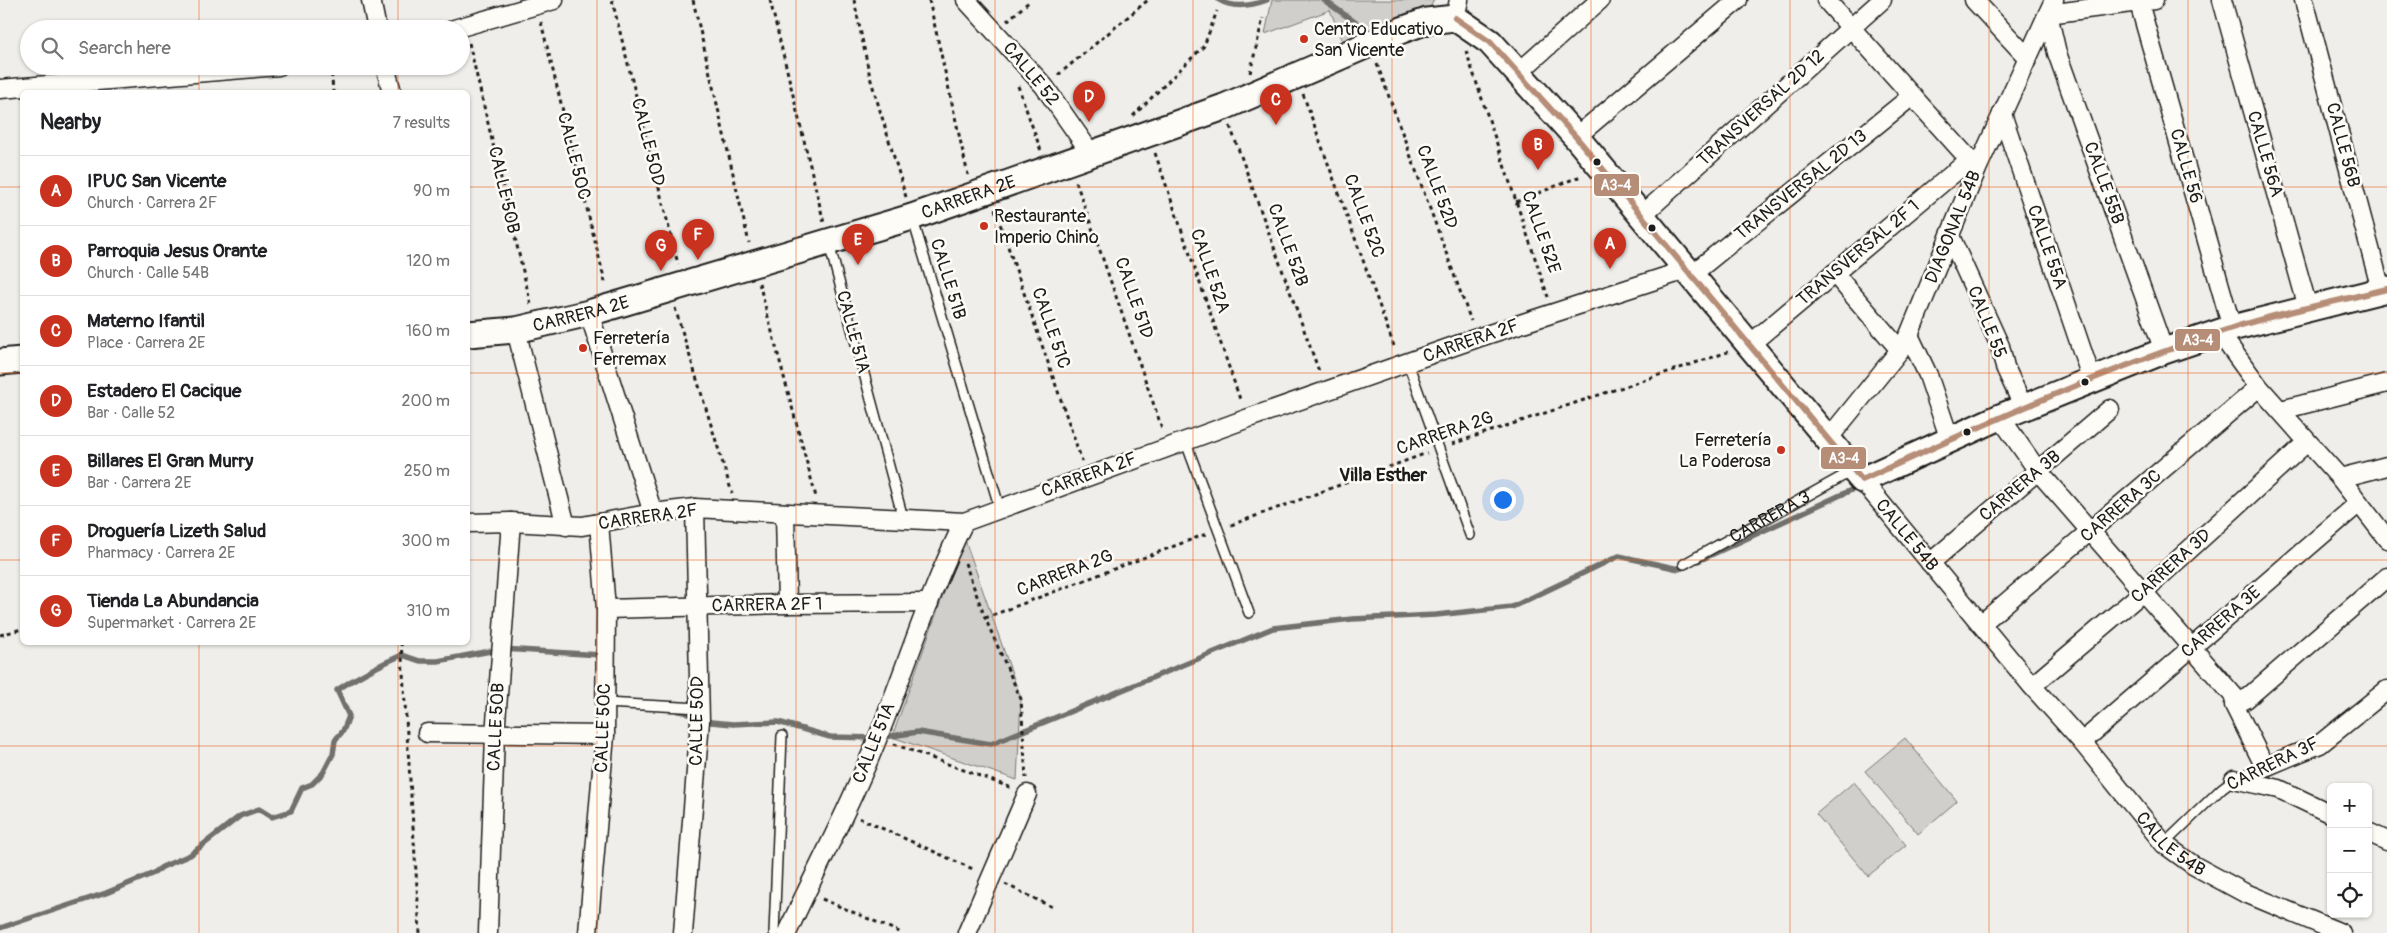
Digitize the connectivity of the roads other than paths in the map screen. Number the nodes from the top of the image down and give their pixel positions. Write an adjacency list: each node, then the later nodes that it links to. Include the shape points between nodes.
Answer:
1 (371, 0): 14 (street)
2 (554, 0): 15 (street)
3 (966, 0): 26 (street, CALLE 52, via 1044,86)
4 (1600, 0): 18 (street)
5 (1738, 0): 25 (street)
6 (1826, 0): 16 (street)
7 (1882, 0): 16 (street, TRANSVERSAL 2D 12)
8 (1974, 0): 17 (street)
9 (2222, 0): 35 (street, CALLE 56A)
10 (2304, 0): 34 (street, CALLE 56B)
11 (2147, 2): 12 (street); 38 (street, CALLE 56)
12 (2051, 7): 17 (street, DIAGONAL 54B); 42 (street, CALLE 55B, via 2058,53)
13 (1457, 9): 18 (street, CALLE 54B); 26 (street, CARRERA 2E, via 1233,104 1137,128)
14 (375, 20)
15 (470, 24)
16 (1851, 27): 23 (street); 28 (street, TRANSVERSAL 2D 12)
17 (2028, 58): 24 (street, DIAGONAL 54B)
18 (1518, 73): 25 (street, CALLE 54B)
19 (174, 75): 21 (street)
20 (387, 75): 22 (street)
21 (0, 90)
22 (391, 90)
23 (1912, 96): 27 (street); 32 (street, TRANSVERSAL 2D 13)
24 (2002, 114): 27 (street, DIAGONAL 54B); 46 (street, CALLE 55A)
25 (1576, 137): 28 (street, CALLE 54B)
26 (1068, 160): 29 (street, CARRERA 2E)
27 (1972, 165): 30 (street, DIAGONAL 54B); 33 (street, TRANSVERSAL 2F 1)
28 (1641, 216): 32 (street, CALLE 54B)
29 (912, 217): 31 (street, CARRERA 2E); 63 (lane, CALLE 51B)
30 (1950, 236): 40 (street, DIAGONAL 54B); 49 (street, CALLE 55)
31 (828, 241): 36 (street, CARRERA 2E); 66 (lane, CALLE 51A)
32 (1688, 272): 41 (street, CALLE 54B); 45 (street, CARRERA 2F)
33 (1834, 273): 40 (street); 41 (street, TRANSVERSAL 2F 1)
34 (2384, 290): 35 (street, CARRERA 3)
35 (2308, 308): 38 (street, CARRERA 3)
36 (600, 310): 37 (street, CARRERA 2E); 64 (street)
37 (526, 328): 39 (street, CARRERA 2E); 71 (street)
38 (2225, 330): 42 (street, CARRERA 3); 48 (street)
39 (470, 334)
40 (1904, 342): 53 (street, DIAGONAL 54B); 55 (street, via 1928,375)
41 (1749, 345): 53 (street, CALLE 54B)
42 (2164, 351): 46 (street, CARRERA 3)
43 (20, 360): 44 (street)
44 (0, 362)
45 (1404, 364): 54 (street, CARRERA 2F); 73 (lane)
46 (2092, 380): 49 (street, CARRERA 3)
47 (2387, 383): 51 (street)
48 (2259, 387): 51 (street); 72 (street, CARRERA 3C)
49 (2024, 408): 52 (street, CARRERA 3)
50 (2110, 409): 58 (street, CARRERA 3B)
51 (2281, 410): 56 (street)
52 (2000, 417): 55 (street, CARRERA 3); 58 (street)
53 (1828, 439): 59 (street, CALLE 54B)
54 (1186, 440): 63 (street, CARRERA 2F); 83 (lane)
55 (1950, 440): 59 (street, CARRERA 3)
56 (2307, 442): 60 (street); 78 (street, CARRERA 3D)
57 (2387, 466): 60 (street)
58 (2038, 471): 72 (street); 75 (street, CARRERA 3B)
59 (1858, 475): 75 (street, CALLE 54B); 76 (lane, CARRERA 3)
60 (2340, 478): 61 (street)
61 (2359, 503): 74 (street); 85 (street, CARRERA 3E)
62 (695, 508): 64 (street, CARRERA 2F); 65 (street, CARRERA 2F); 81 (street, CALLE 50D)
63 (1000, 509): 68 (street, CARRERA 2F)
64 (653, 513): 70 (street, CARRERA 2F)
65 (785, 513): 66 (street, CARRERA 2F); 80 (street)
66 (903, 518): 68 (street, CARRERA 2F)
67 (511, 522): 69 (street, CARRERA 2F); 71 (street, CARRERA 2F); 92 (street, CALLE 50B)
68 (964, 522): 79 (street, CALLE 51A)
69 (470, 523)
70 (599, 523): 71 (street, CARRERA 2F); 82 (street, CALLE 50C)
71 (566, 526)
72 (2092, 531): 78 (street); 84 (street, CARRERA 3C)
73 (1470, 535)
74 (2387, 539)
75 (1930, 563): 84 (street, CALLE 54B)
76 (1684, 564)
77 (2387, 577): 89 (street)
78 (2144, 591): 85 (street); 86 (street, CARRERA 3D)
79 (929, 603): 80 (street, CARRERA 2F 1); 107 (street, CALLE 51A, via 878,738)
80 (787, 604): 81 (street, CARRERA 2F 1)
81 (696, 606): 82 (street, CARRERA 2F 1); 90 (street, CALLE 50D)
82 (606, 609): 88 (street, CALLE 50C)
83 (1250, 614)
84 (1981, 624): 86 (street, CALLE 54B)
85 (2190, 648): 89 (street); 95 (street, CARRERA 3E)
86 (2032, 686): 95 (street, CALLE 54B)
87 (2387, 690): 96 (street, CARRERA 3F, via 2320,744)
88 (605, 703): 90 (lane); 93 (street, CALLE 50C)
89 (2237, 704): 96 (street)
90 (700, 708): 105 (street, CALLE 50D)
91 (427, 732): 92 (street)
92 (495, 735): 93 (street); 103 (street, CALLE 50B)
93 (605, 736): 104 (street, CALLE 50C)
94 (782, 736): 106 (lane)
95 (2082, 742): 102 (street, CALLE 54B)
96 (2265, 767): 97 (lane, CARRERA 3F)
97 (2234, 779): 99 (street, via 2279,790); 102 (lane, CARRERA 3F)
98 (1027, 794): 108 (street)
99 (2327, 812)
100 (2372, 834): 101 (street)
101 (2387, 841)
102 (2164, 844): 109 (street, CALLE 54B, via 2193,865 2243,892)
103 (488, 933)
104 (588, 933)
105 (682, 933)
106 (774, 933)
107 (787, 933)
108 (967, 933)
109 (2341, 933)

